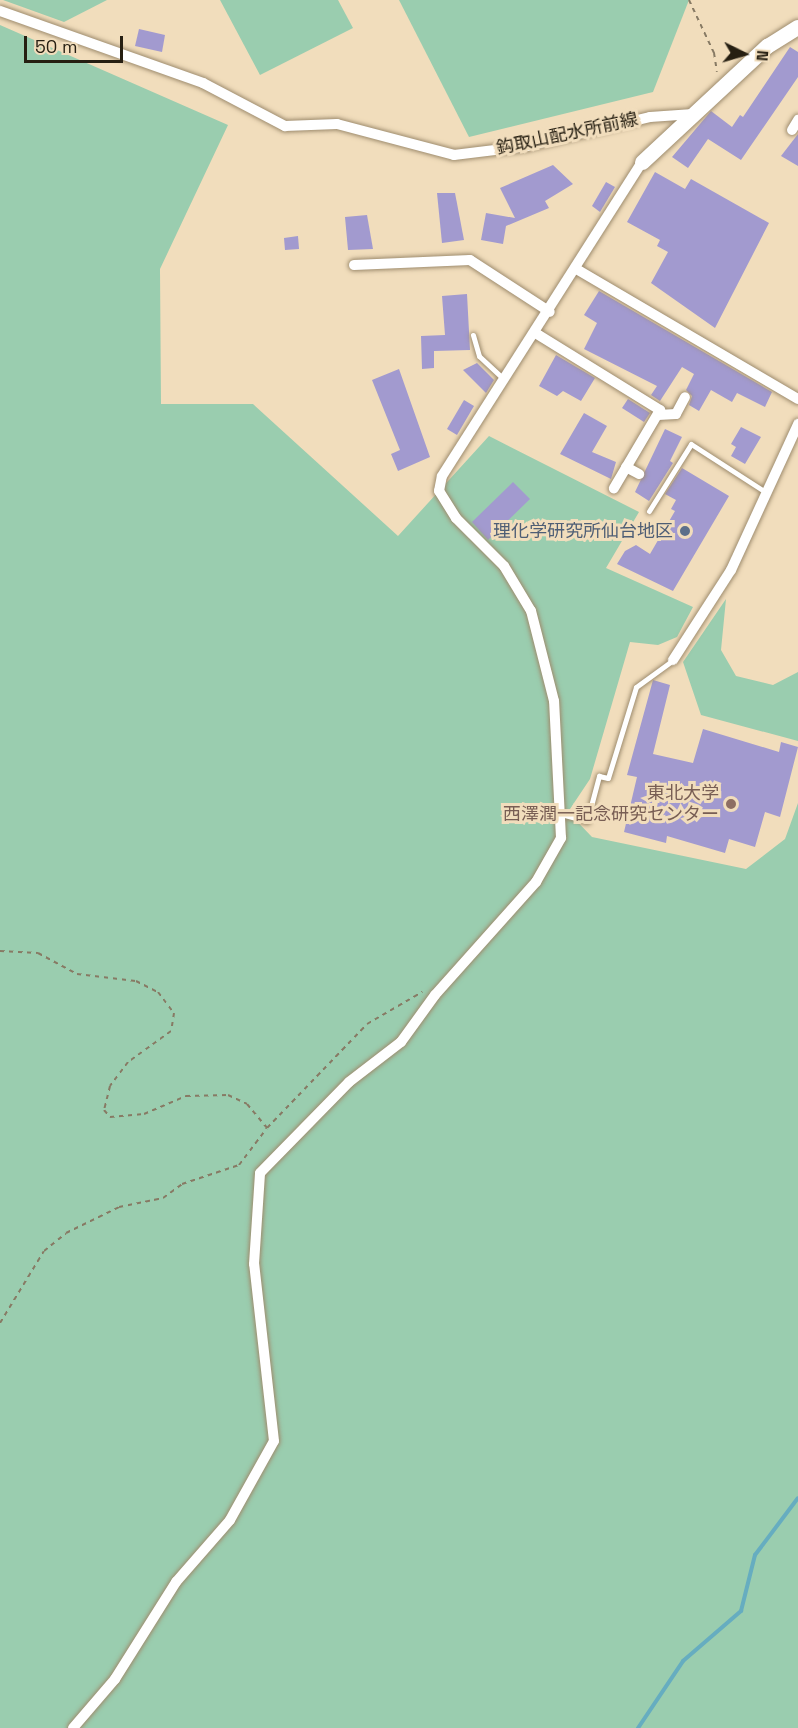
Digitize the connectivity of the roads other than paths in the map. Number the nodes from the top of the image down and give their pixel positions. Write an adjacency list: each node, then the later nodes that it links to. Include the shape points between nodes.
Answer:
1 (0, 11): 3 (street, 鈎取山配水所前線, via 203,83 285,126 337,124 454,155 527,146 650,117)
2 (798, 27): 3 (street, via 767,46)
3 (693, 114): 6 (street)
4 (798, 120): 5 (street)
5 (792, 130)
6 (642, 162): 8 (street)
7 (354, 265): 9 (street, via 470,260)
8 (578, 270): 9 (street); 14 (street)
9 (550, 312): 10 (street)
10 (537, 334): 12 (street); 15 (street, via 660,410)
11 (473, 335): 12 (lane, via 479,356)
12 (506, 381): 23 (street, via 442,476 439,491 456,518 504,566 531,611 554,701)
13 (685, 397): 15 (street, via 676,414)
14 (798, 399)
15 (658, 415): 17 (street)
16 (798, 424): 20 (street)
17 (626, 467): 18 (street); 19 (street)
18 (639, 474)
19 (614, 488)
20 (768, 493): 21 (lane, via 691,444); 22 (street, via 731,570)
21 (650, 511)
22 (673, 660): 23 (lane, via 636,687 608,778 599,777 587,821)
23 (561, 814): 24 (street, via 561,838 536,882 446,983 401,1042 350,1082 260,1173 254,1264 274,1441 230,1520 176,1582 115,1679)
24 (73, 1728)

